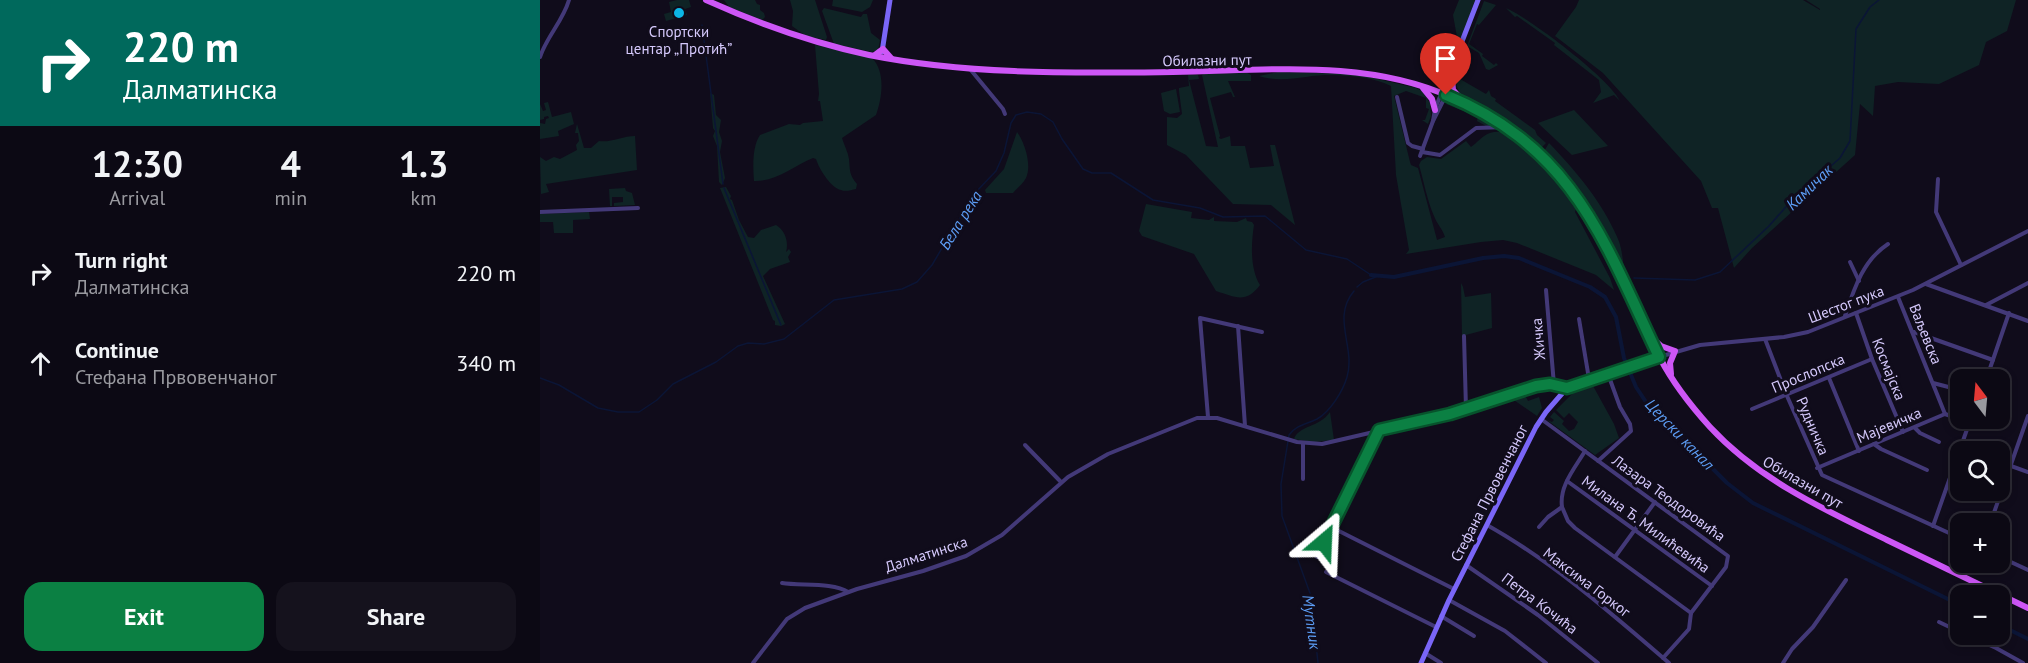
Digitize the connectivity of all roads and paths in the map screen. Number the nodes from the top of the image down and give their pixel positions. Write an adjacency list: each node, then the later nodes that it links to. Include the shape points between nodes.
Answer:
1 (569, 0): 7 (street)
2 (706, 0): 6 (main road, Обилазни пут, via 784,32)
3 (890, 0): 5 (street)
4 (1478, 0): 10 (street)
5 (882, 49): 6 (main road); 8 (main road)
6 (878, 56): 8 (main road, Обилазни пут)
7 (540, 57)
8 (891, 58): 9 (main road, Обилазни пут)
9 (970, 68): 12 (main road, Обилазни пут, via 1074,73 1334,70); 17 (street)
10 (1453, 69): 11 (street); 13 (street)
11 (1452, 78): 13 (street); 15 (main road, via 1455,93)
12 (1421, 85): 13 (main road, Обилазни пут); 16 (main road)
13 (1444, 94): 15 (main road, Обилазни пут); 16 (street); 18 (street)
14 (1397, 97): 20 (street, via 1408,143)
15 (1470, 106): 19 (main road, Обилазни пут)
16 (1435, 110): 18 (street)
17 (1005, 114)
18 (1433, 121): 20 (street)
19 (1508, 127): 20 (street, via 1476,128 1440,154); 42 (main road, Обилазни пут, via 1550,164 1585,208)
20 (1422, 152)
21 (1938, 179): 27 (street, via 1936,212)
22 (638, 208): 23 (street)
23 (540, 212)
24 (2028, 231): 27 (street, Шестог пука)
25 (1888, 244): 28 (street, via 1870,258)
26 (1850, 262): 28 (street)
27 (1961, 265): 29 (street, Шестог пука)
28 (1859, 282): 36 (street)
29 (1926, 284): 32 (street, Шестог пука); 33 (street)
30 (2028, 284): 33 (street)
31 (1546, 290): 55 (street, Жичка)
32 (1898, 297): 34 (street, Шестог пука); 41 (street, Ваљевска)
33 (1986, 305): 35 (street)
34 (1856, 313): 36 (street, Шестог пука); 47 (street, Космајска)
35 (2009, 313): 38 (street); 48 (street)
36 (1845, 317): 44 (street, Шестог пука, via 1797,335)
37 (1579, 319): 52 (street)
38 (2028, 321)
39 (1238, 326): 40 (street); 64 (street, via 1200,318); 67 (street)
40 (1262, 332)
41 (1913, 332): 48 (street); 54 (street, Ваљевска)
42 (1648, 335): 45 (main road); 46 (main road, Обилазни пут)
43 (1464, 336): 59 (street)
44 (1765, 339): 45 (street, Шестог пука); 58 (street, Рудничка)
45 (1675, 351): 46 (street, Шестог пука); 53 (main road, via 1670,367)
46 (1659, 357): 50 (street); 53 (main road, Обилазни пут)
47 (1872, 359): 51 (street, Прослопска); 70 (street, Космајска)
48 (1992, 360): 49 (street)
49 (1989, 369)
50 (1607, 373): 52 (street); 77 (street, Лазара Теодоровића, via 1631,431)
51 (1829, 378): 58 (street, Прослопска); 76 (street)
52 (1589, 380): 56 (street)
53 (1673, 381): 106 (main road, Обилазни пут, via 1717,434 1772,480 1839,517)
54 (1933, 383): 57 (street); 61 (street, Ваљевска)
55 (1554, 385): 56 (street, Далматинска); 59 (street, Далматинска, via 1536,386)
56 (1567, 388): 65 (street, Стефана Првовенчаног)
57 (1950, 388)
58 (1787, 396): 60 (street, Прослопска); 79 (street, Рудничка)
59 (1466, 409): 69 (street, Далматинска)
60 (1752, 409)
61 (1946, 414): 62 (street, Мајевичка); 68 (street, Мајевичка)
62 (1950, 415)
63 (2028, 416): 66 (street)
64 (1208, 417): 67 (street, Далматинска); 85 (street, Далматинска, via 1108,454)
65 (1541, 419): 75 (street, Лазара Теодоровића); 88 (street, Стефана Првовенчаног)
66 (2027, 422): 78 (street)
67 (1245, 426): 72 (street, Далматинска)
68 (1915, 427): 70 (street, Мајевичка); 71 (street)
69 (1379, 430): 72 (street, Далматинска, via 1336,442); 90 (street)
70 (1903, 432): 73 (street, Мајевичка)
71 (1940, 442)
72 (1303, 443): 83 (street)
73 (1874, 444): 76 (street, Мајевичка); 80 (street)
74 (1026, 445): 85 (street)
75 (1585, 451): 77 (street, Лазара Теодоровића); 84 (street)
76 (1859, 451): 79 (street, Мајевичка)
77 (1598, 461): 86 (street, Лазара Теодоровића)
78 (2010, 466): 81 (street)
79 (1817, 468): 89 (street, Рудничка, via 1822,475)
80 (1927, 470)
81 (2028, 472)
82 (1950, 478): 89 (street)
83 (1304, 479)
84 (1567, 481): 87 (street); 92 (street, Милана Ђ. Милићевића)
85 (1061, 482): 104 (street, Далматинска, via 984,547 946,563)
86 (1655, 502): 92 (street); 102 (street, Лазара Теодоровића, via 1728,556 1728,563)
87 (1562, 507): 91 (street); 95 (street, via 1575,528)
88 (1487, 525): 97 (street, Стефана Првовенчаног); 115 (street, Максима Горког, via 1611,614)
89 (1933, 525): 93 (street, Рудничка)
90 (1331, 527): 94 (street); 103 (street)
91 (1539, 527)
92 (1635, 529): 95 (street); 102 (street, Милана Ђ. Милићевића)
93 (1950, 533)
94 (1317, 557)
95 (1615, 557): 107 (street)
96 (2010, 561): 98 (street)
97 (1466, 565): 103 (street, Стефана Првовенчаног); 120 (street, Петра Кочића)
98 (2028, 570)
99 (1326, 572): 110 (street)
100 (1846, 580): 122 (street)
101 (782, 583): 104 (street, via 837,586)
102 (1712, 586): 107 (street, Лазара Теодоровића)
103 (1454, 589): 105 (street, Стефана Првовенчаног)
104 (848, 592): 116 (street, Далматинска, via 793,614)
105 (1449, 600): 108 (street, Стефана Првовенчаног); 119 (street, via 1505,631)
106 (2028, 608)
107 (1691, 613): 115 (street, Лазара Теодоровића, via 1689,629)
108 (1441, 616): 110 (street, Стефана Првовенчаног); 112 (street)
109 (1939, 622): 111 (street)
110 (1436, 627): 114 (street, Стефана Првовенчаног)
111 (1950, 627)
112 (1474, 636)
113 (1989, 645): 123 (street)
114 (1425, 653): 117 (street, Стефана Првовенчаног); 118 (street)
115 (1663, 658): 121 (street, Максима Горког)
116 (753, 663)
117 (1421, 663)
118 (1441, 663)
119 (1546, 663)
120 (1598, 663)
121 (1669, 663)
122 (1783, 663)
123 (2023, 663)

